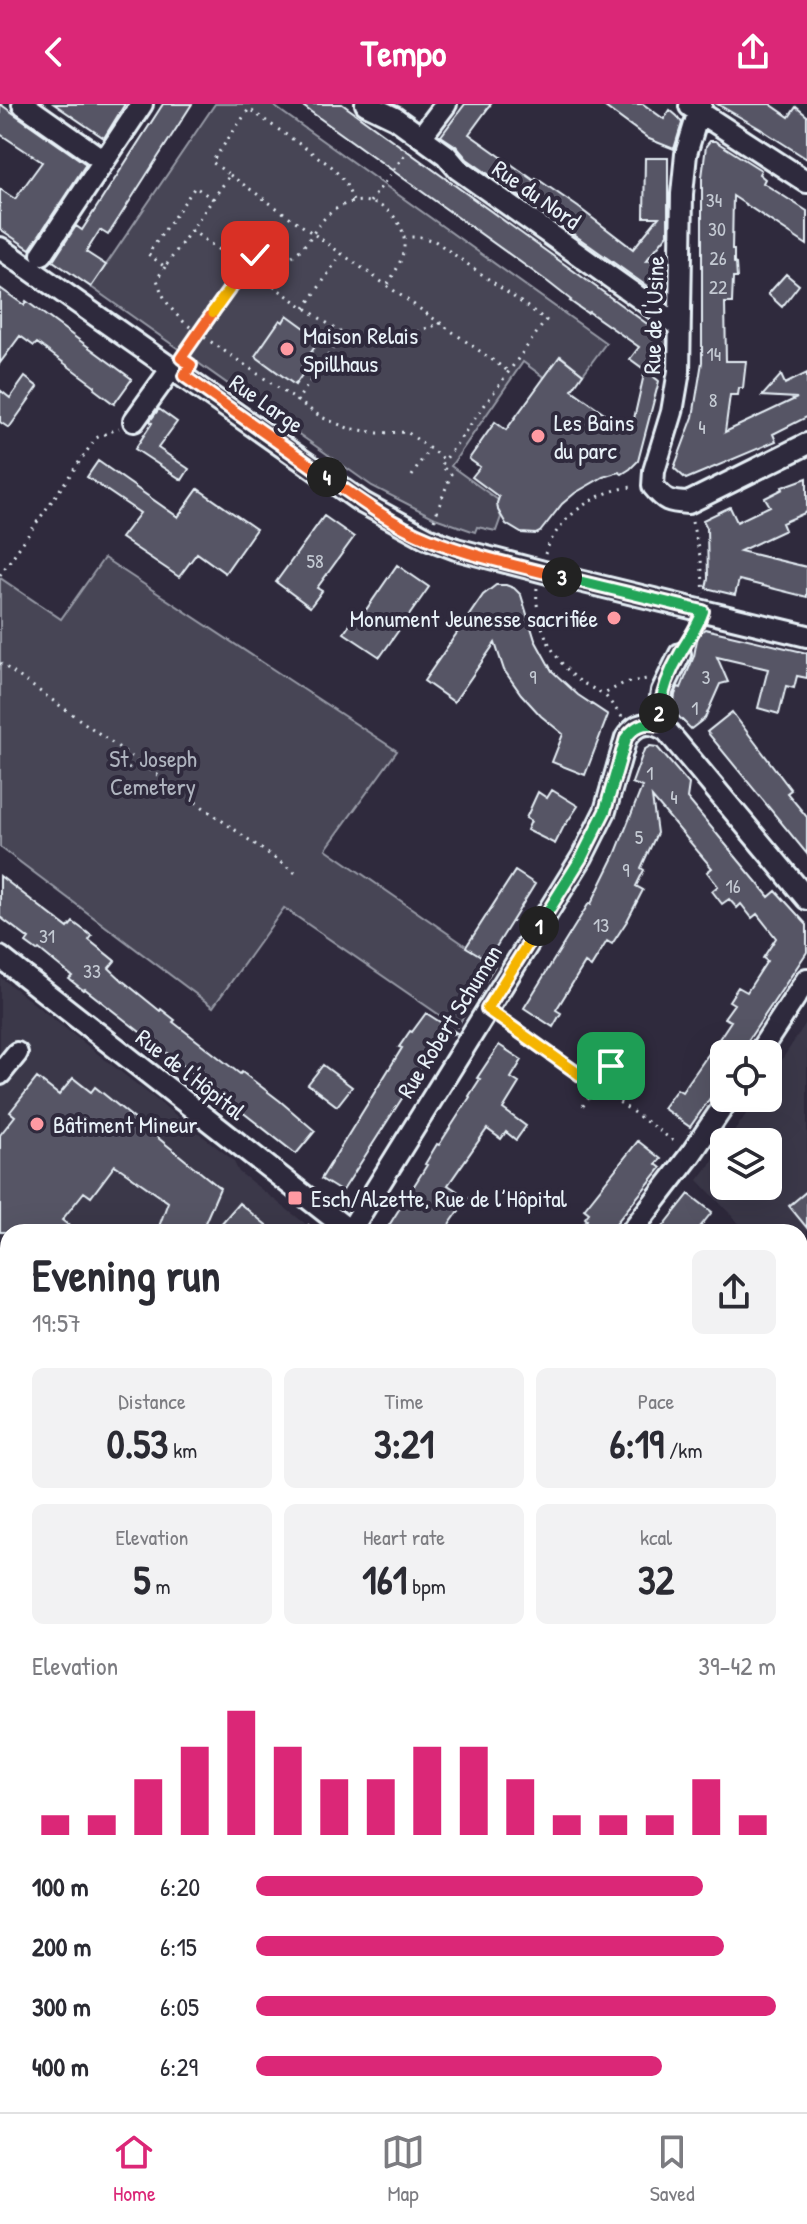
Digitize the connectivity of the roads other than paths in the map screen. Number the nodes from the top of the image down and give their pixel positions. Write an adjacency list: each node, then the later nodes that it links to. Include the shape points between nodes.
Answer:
1 (23, 104): 7 (street)
2 (142, 104): 7 (street)
3 (366, 104): 6 (street, Rue du Nord)
4 (446, 104): 6 (street)
5 (695, 107): 8 (street); 11 (street, Rue de l'Usine, via 682,194)
6 (420, 137): 11 (street, Rue du Nord)
7 (104, 161): 10 (street)
8 (807, 182)
9 (0, 248): 12 (street, Rue Large)
10 (42, 254)
11 (679, 326): 14 (street, Rue de l'Usine, via 672,412 654,471 653,486 664,499 688,503)
12 (178, 372): 13 (street); 15 (street, Rue Large, via 363,503 427,538)
13 (134, 421)
14 (807, 444)
15 (807, 636)
16 (680, 654): 17 (street, via 662,691)
17 (657, 725): 18 (street); 26 (street, Rue Robert Schuman, via 632,729 626,738 605,811 582,857)
18 (807, 899)
19 (0, 957): 25 (street, Rue de l'Hôpital)
20 (807, 979): 21 (street)
21 (767, 1040)
22 (17, 1053): 23 (street)
23 (0, 1074)
24 (720, 1112): 27 (street)
25 (340, 1224)
26 (355, 1224)
27 (637, 1224)

